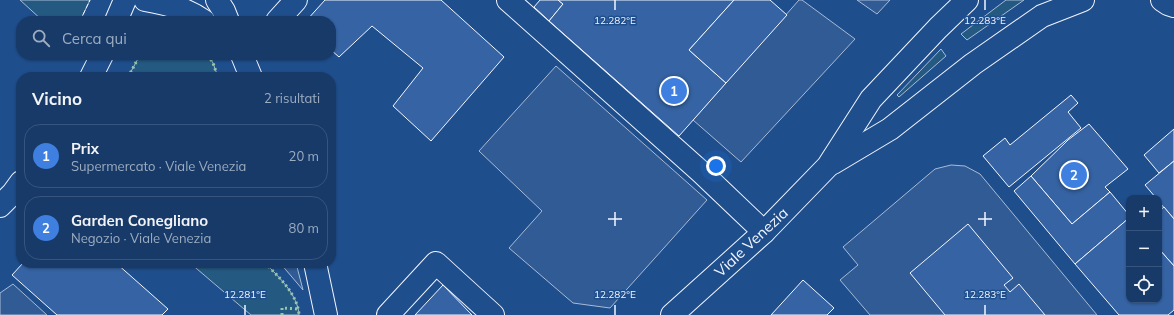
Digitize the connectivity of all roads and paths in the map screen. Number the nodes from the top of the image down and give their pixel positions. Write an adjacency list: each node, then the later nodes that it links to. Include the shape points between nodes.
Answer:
1 (125, 0): 10 (main road)
2 (145, 0): 11 (main road, via 170,4)
3 (217, 0): 12 (main road)
4 (296, 0): 13 (main road)
5 (508, 0): 19 (main road, via 701,172)
6 (1084, 0): 16 (main road, via 1042,16 973,64 890,129)
7 (1162, 0): 9 (main road)
8 (966, 1): 16 (main road, via 871,99)
9 (1174, 6)
10 (118, 16)
11 (197, 16)
12 (226, 16)
13 (282, 16)
14 (99, 60): 15 (main road)
15 (93, 72)
16 (828, 166): 19 (main road, Viale Venezia)
17 (16, 189): 18 (main road)
18 (0, 206)
19 (764, 232): 24 (main road, Viale Venezia)
20 (317, 268): 21 (main road)
21 (326, 315)
22 (388, 315): 23 (main road, via 436,263)
23 (493, 315)
24 (672, 315)

